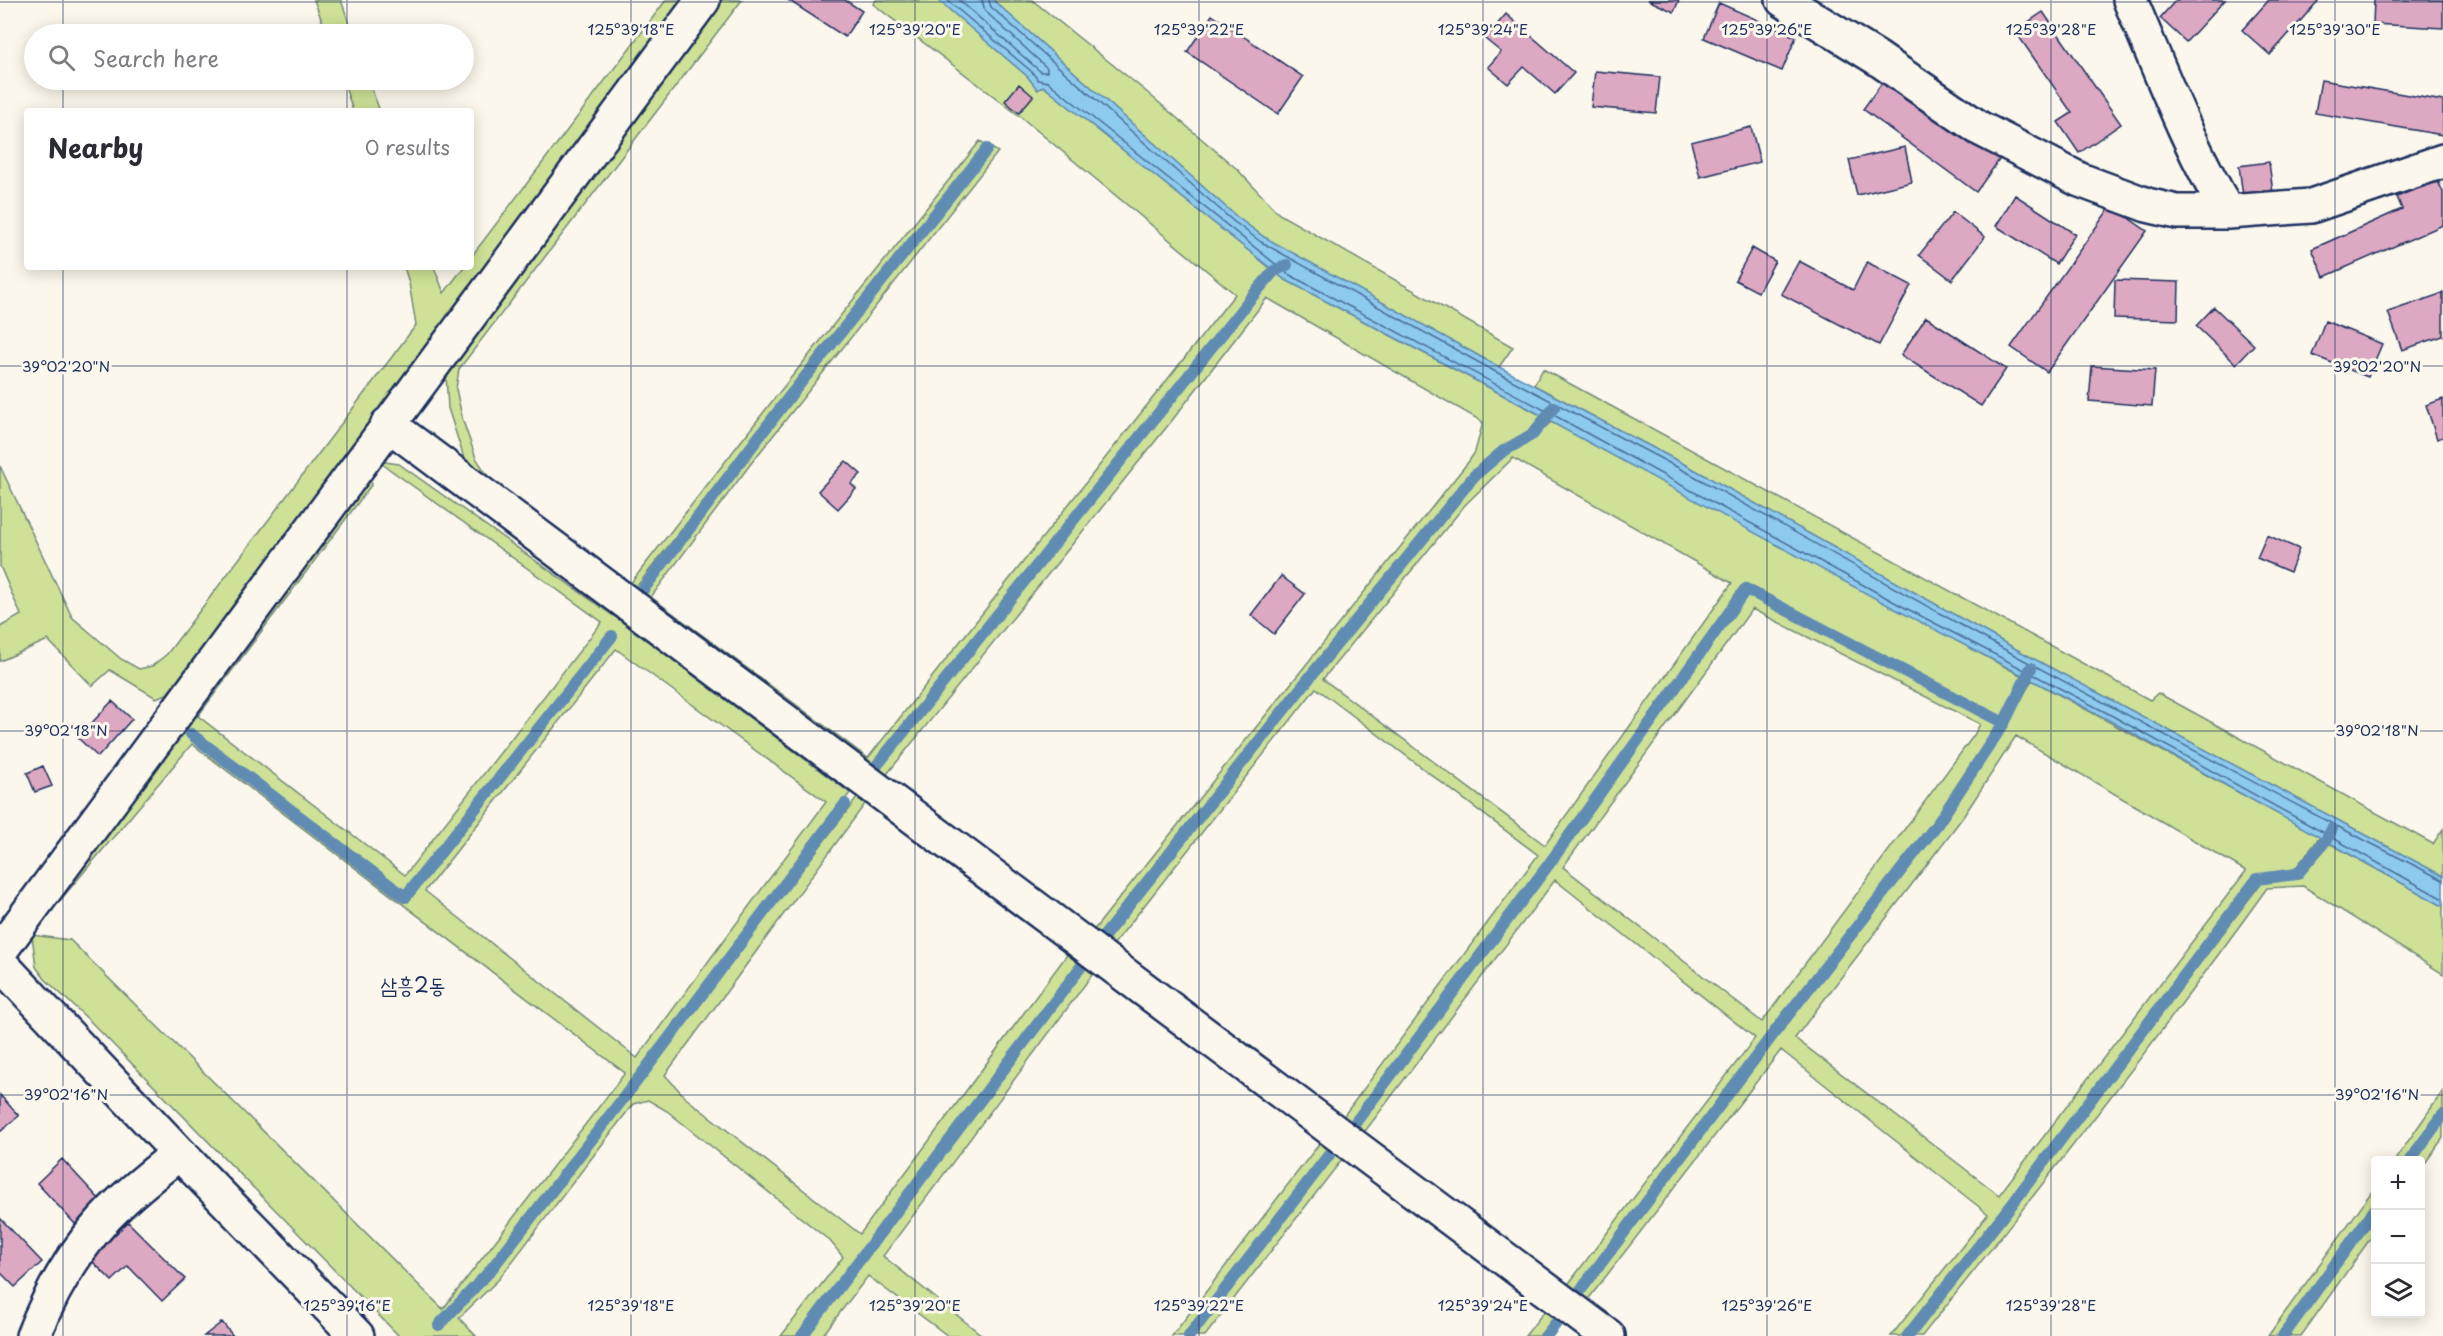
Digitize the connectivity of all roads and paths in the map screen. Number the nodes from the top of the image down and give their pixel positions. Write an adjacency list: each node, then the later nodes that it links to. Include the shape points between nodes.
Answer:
1 (704, 0): 6 (street)
2 (1783, 0): 5 (street, via 1979,128 2080,180 2177,212)
3 (2130, 0): 5 (street, via 2207,177)
4 (2443, 161): 5 (street, via 2311,206)
5 (2228, 212)
6 (388, 424): 7 (street); 12 (street)
7 (0, 951)
8 (0, 963): 9 (street)
9 (179, 1153): 10 (street, via 121,1201 92,1233 58,1283); 11 (street)
10 (33, 1336)
11 (357, 1336)
12 (1608, 1336)

